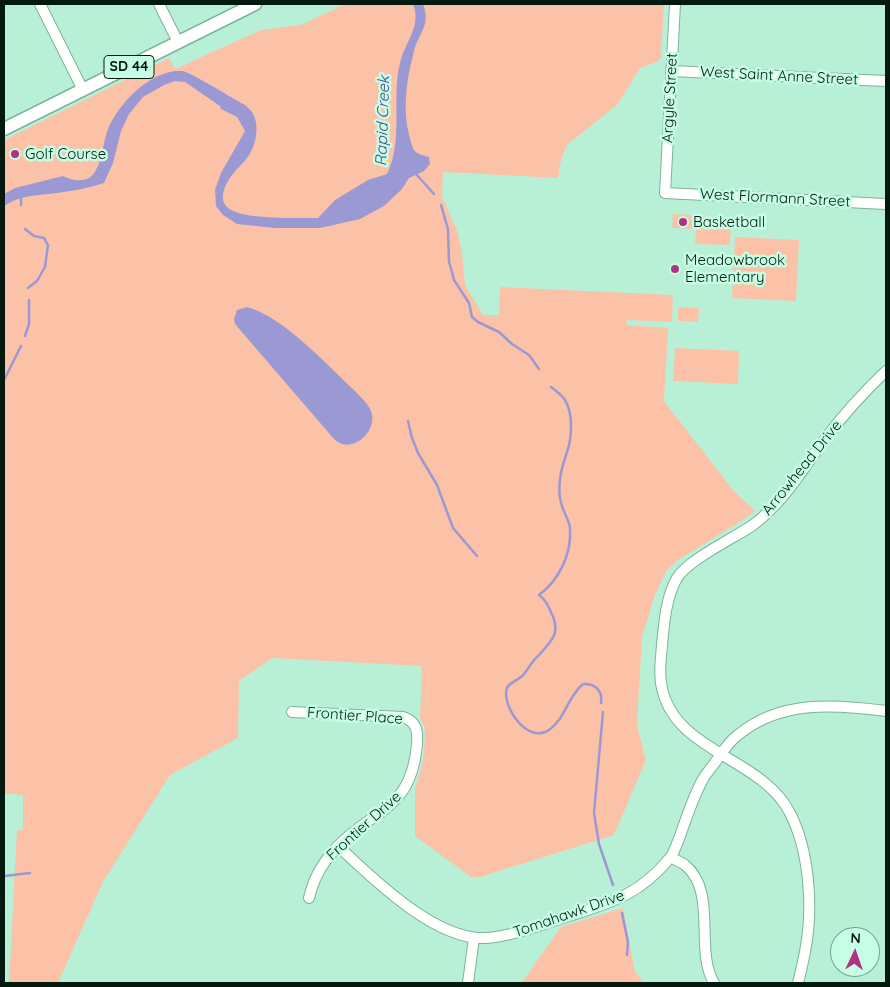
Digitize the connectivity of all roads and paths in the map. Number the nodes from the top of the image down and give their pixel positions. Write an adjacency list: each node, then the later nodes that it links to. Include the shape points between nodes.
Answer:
1 (40, 4): 8 (street)
2 (159, 4): 5 (street)
3 (254, 4): 5 (main road, SD 44)
4 (675, 4): 6 (street, Argyle Street)
5 (178, 42): 8 (main road, SD 44)
6 (671, 71): 7 (street, West Saint Anne Street); 10 (street, Argyle Street)
7 (886, 81)
8 (83, 90): 9 (main road, SD 44)
9 (4, 130)
10 (664, 193): 11 (street, West Flormann Street)
11 (886, 204)
12 (886, 370): 16 (street, Arrowhead Drive, via 856,401 770,510 691,564 675,582 663,640 660,674 663,693 671,712 686,731)
13 (886, 711): 16 (street, Tomahawk Drive, via 858,707 796,708 758,721 737,735)
14 (292, 712): 15 (street, Frontier Place, via 401,717)
15 (415, 724): 17 (street, Frontier Drive, via 418,734 415,766 404,790 391,805)
16 (721, 753): 18 (street, Tomahawk Drive, via 703,779); 23 (street, Arrowhead Drive, via 762,781 780,798 799,836 805,855 808,909 806,944)
17 (338, 846): 19 (street, Frontier Drive, via 316,874); 20 (street, Tomahawk Drive, via 373,879 420,915 454,934)
18 (671, 857): 20 (street, Tomahawk Drive, via 638,890 618,900 508,935); 22 (street, via 685,866 701,890 705,955)
19 (309, 898)
20 (474, 938): 21 (street)
21 (468, 983)
22 (714, 983)
23 (798, 983)

